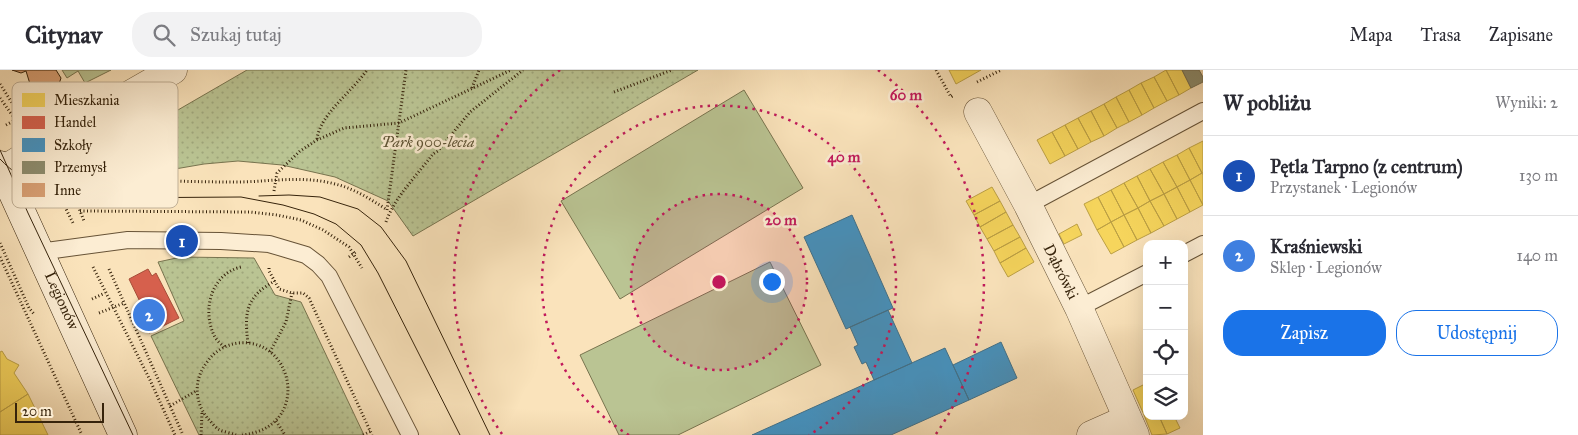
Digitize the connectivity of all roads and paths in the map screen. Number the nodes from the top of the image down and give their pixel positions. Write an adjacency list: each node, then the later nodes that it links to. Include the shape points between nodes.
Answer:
1 (173, 70): 9 (street)
2 (367, 70): 23 (path, via 323,124)
3 (406, 70): 21 (path)
4 (479, 70): 11 (path)
5 (511, 70): 11 (path)
6 (523, 70): 34 (path, via 470,112)
7 (672, 70): 12 (path)
8 (936, 70): 13 (path)
9 (152, 82)
10 (0, 84): 15 (path)
11 (472, 88): 21 (path)
12 (614, 92)
13 (951, 96)
14 (0, 98): 16 (path)
15 (12, 103)
16 (2, 104): 19 (path)
17 (1203, 111): 30 (lane)
18 (978, 112): 30 (street, Dąbrówki)
19 (12, 115)
20 (12, 122): 22 (path)
21 (399, 122): 23 (path, via 344,128); 34 (path)
22 (6, 125)
23 (317, 140): 26 (path, via 277,173)
24 (12, 163): 25 (street)
25 (1, 169): 29 (street, Legionów)
26 (276, 180): 27 (path); 28 (path); 34 (path, via 336,184)
27 (178, 181)
28 (274, 191)
29 (12, 193)
30 (1028, 206): 53 (street, Dąbrówki)
31 (19, 208): 40 (street, Legionów)
32 (65, 208): 35 (path)
33 (78, 208): 36 (path)
34 (388, 210): 37 (path)
35 (69, 216)
36 (84, 221)
37 (386, 222)
38 (1203, 244): 41 (lane)
39 (357, 251): 43 (path)
40 (39, 252): 67 (street, Legionów); 75 (lane, via 146,240 269,244 306,255 329,276)
41 (1188, 252)
42 (0, 257): 66 (path)
43 (349, 257)
44 (268, 263): 49 (path, via 268,271)
45 (246, 266): 56 (path, via 236,268 221,279 212,292 208,307 210,320 214,336)
46 (109, 269): 51 (path)
47 (1143, 275): 53 (lane)
48 (97, 276): 52 (path)
49 (275, 281): 50 (path, via 280,289); 55 (path, via 252,298 246,311)
50 (292, 293): 57 (path, via 286,322); 65 (path, via 304,293 309,298)
51 (124, 303): 52 (path); 61 (path)
52 (112, 307): 54 (path); 68 (path)
53 (1079, 308): 64 (street, Dąbrówki)
54 (96, 315)
55 (248, 343): 56 (path); 57 (path)
56 (224, 348): 58 (path, via 213,353 200,370)
57 (270, 352): 59 (path, via 287,375)
58 (196, 391): 61 (path); 62 (path)
59 (288, 397): 60 (path); 63 (path)
60 (289, 402)
61 (170, 406): 69 (path)
62 (202, 412): 70 (path); 71 (path, via 218,428)
63 (276, 422): 72 (path, via 256,434); 73 (path)
64 (1131, 427): 76 (street)
65 (372, 433): 74 (path)
66 (82, 435)
67 (123, 435)
68 (175, 435)
69 (183, 435)
70 (201, 435)
71 (236, 435)
72 (242, 435)
73 (285, 435)
74 (363, 435)
75 (410, 435)
76 (1091, 435)

